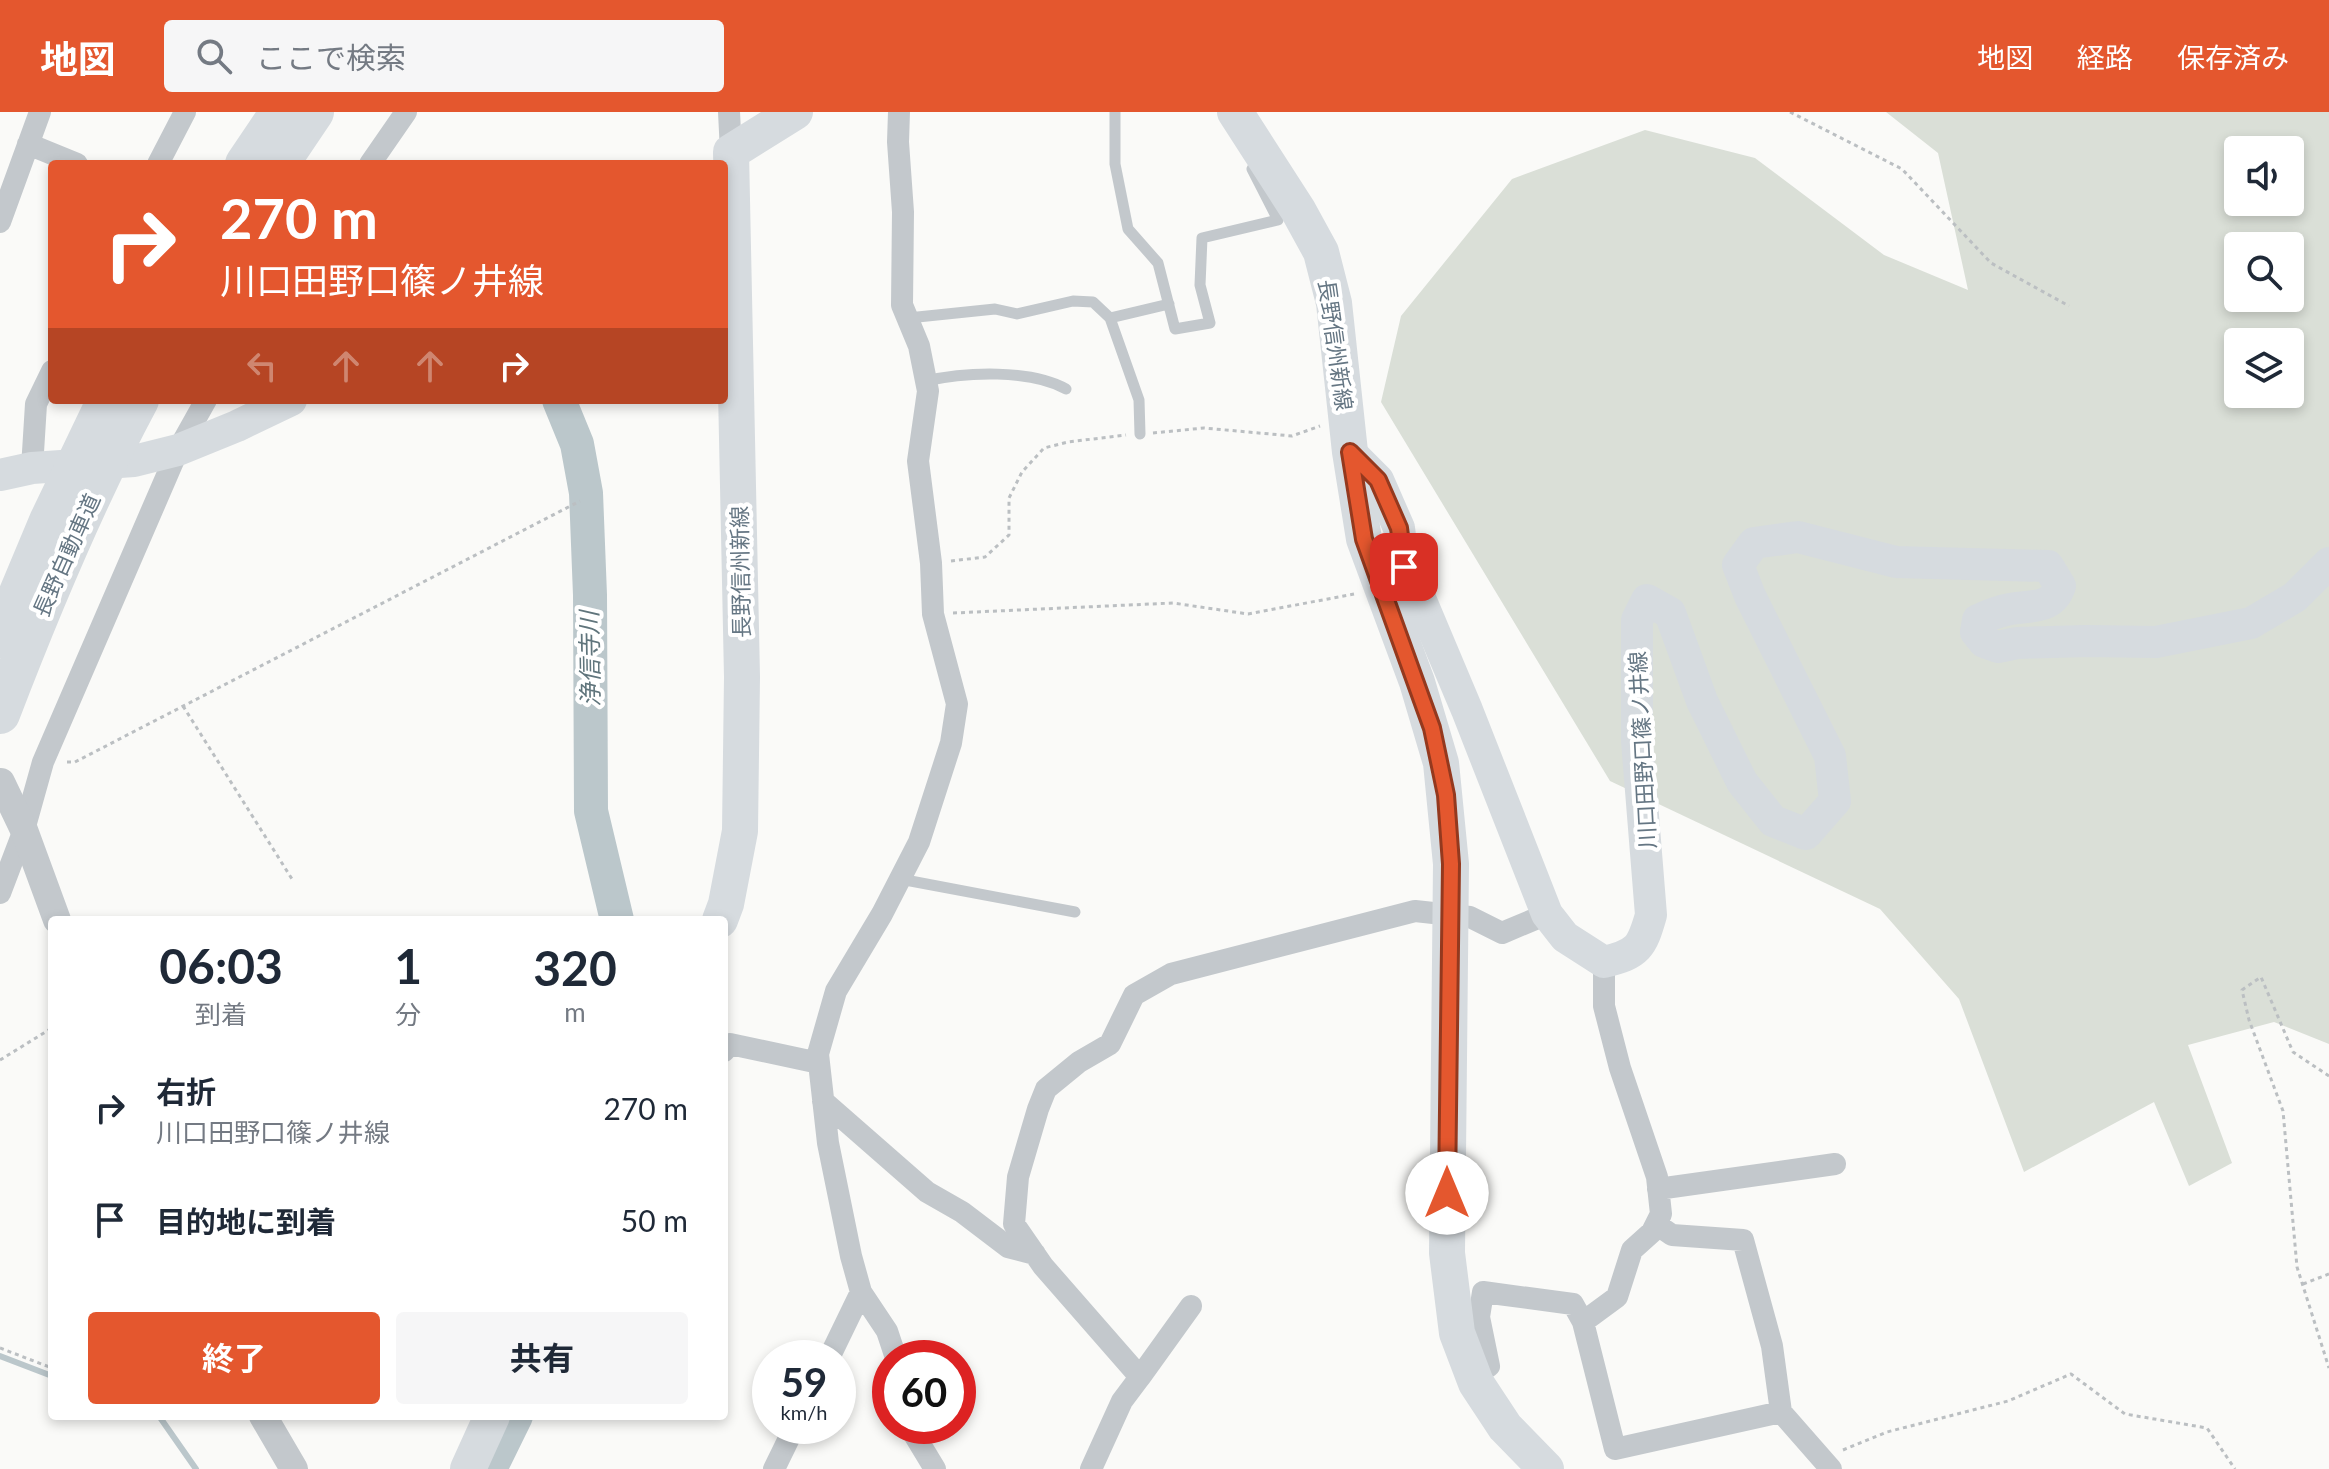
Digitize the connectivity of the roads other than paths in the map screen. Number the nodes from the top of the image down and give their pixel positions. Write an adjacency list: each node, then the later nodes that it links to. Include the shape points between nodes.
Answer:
1 (40, 112): 11 (street)
2 (185, 112): 15 (street)
3 (280, 112): 16 (highway)
4 (314, 112): 17 (highway)
5 (406, 112): 18 (street)
6 (729, 112): 13 (street)
7 (795, 112): 13 (main road)
8 (899, 112): 22 (street, via 902,305)
9 (1115, 112): 20 (lane, via 1115,164 1128,229 1158,263)
10 (1235, 112): 12 (main road, 長野信州新線)
11 (28, 144): 14 (street); 19 (street)
12 (1256, 145): 20 (lane, via 1247,159 1278,220 1202,238 1200,285 1210,323 1175,329); 32 (main road, 長野信州新線, via 1321,252 1334,303)
13 (722, 158)
14 (67, 160)
15 (160, 160)
16 (248, 160)
17 (282, 160)
18 (373, 160)
19 (0, 222)
20 (1169, 304): 23 (lane)
21 (728, 318): 46 (main road, 長野信州新線, via 742,692 740,831)
22 (908, 318): 23 (lane, via 995,309 1017,314 1073,301 1093,302); 25 (street)
23 (1110, 318): 30 (lane, via 1139,400)
24 (48, 379): 33 (street, via 36,404)
25 (926, 381): 26 (lane, via 961,373 999,375 1053,381); 41 (street, via 918,461 933,614 957,704 951,743 919,842)
26 (1066, 389)
27 (121, 404): 35 (highway, 長野自動車道)
28 (204, 404): 31 (street)
29 (283, 404): 31 (main road)
30 (1140, 434)
31 (178, 450): 33 (main road, via 134,461); 40 (street, via 43,762)
32 (1350, 452): 44 (main road, via 1378,480 1399,528 1404,567); 60 (main road, 長野信州新線, via 1364,539 1432,728 1446,795 1451,864 1447,1253 1457,1333)
33 (32, 468): 34 (main road)
34 (0, 475)
35 (65, 520): 37 (highway, 長野自動車道); 38 (highway, 長野自動車道)
36 (2329, 563): 47 (main road, 川口田野口篠ノ井線, via 2295,597 2251,623 2156,642 1998,647 1976,632 1978,620 2012,608 2042,606 2056,597 2060,586 2048,566 1896,562 1798,537 1754,543 1738,565 1830,756 1835,801 1806,834 1773,821 1742,782 1702,701 1670,613 1647,600 1637,620 1637,741 1651,915 1643,943)
37 (0, 638)
38 (0, 714)
39 (1, 782): 40 (street)
40 (24, 830): 42 (street); 45 (street)
41 (900, 879): 43 (lane); 49 (street, via 836,991)
42 (0, 893)
43 (1075, 912)
44 (1547, 914): 47 (main road, via 1565,937); 54 (street, via 1502,933 1470,917 1415,911 1171,974 1134,995 1110,1044 1046,1089 1038,1109 1018,1177 1014,1224)
45 (56, 916)
46 (722, 916)
47 (1604, 962): 52 (street, via 1604,1006)
48 (728, 1046): 49 (street)
49 (819, 1063): 50 (street)
50 (823, 1101): 54 (street, via 927,1192 1008,1247); 55 (street, via 840,1212)
51 (1835, 1164): 52 (street)
52 (1658, 1189): 53 (street, via 1661,1214)
53 (1656, 1224): 57 (street, via 1632,1250 1617,1297); 62 (street, via 1672,1235 1743,1240 1772,1346)
54 (1035, 1254): 61 (street)
55 (861, 1292): 58 (street); 59 (street)
56 (1191, 1306): 61 (street)
57 (1583, 1322): 60 (street, via 1573,1304 1483,1292 1479,1317 1489,1366); 62 (street, via 1615,1449)
58 (838, 1340)
59 (890, 1340)
60 (1474, 1376): 73 (main road, 長野信州新線, via 1505,1427)
61 (1140, 1377): 72 (street, via 1122,1401)
62 (1781, 1412): 67 (street)
63 (265, 1420): 68 (street)
64 (490, 1420): 69 (main road)
65 (786, 1444): 70 (street)
66 (920, 1444): 71 (street)
67 (1827, 1463)
68 (294, 1469)
69 (468, 1469)
70 (774, 1469)
71 (935, 1469)
72 (1091, 1469)
73 (1546, 1469)

